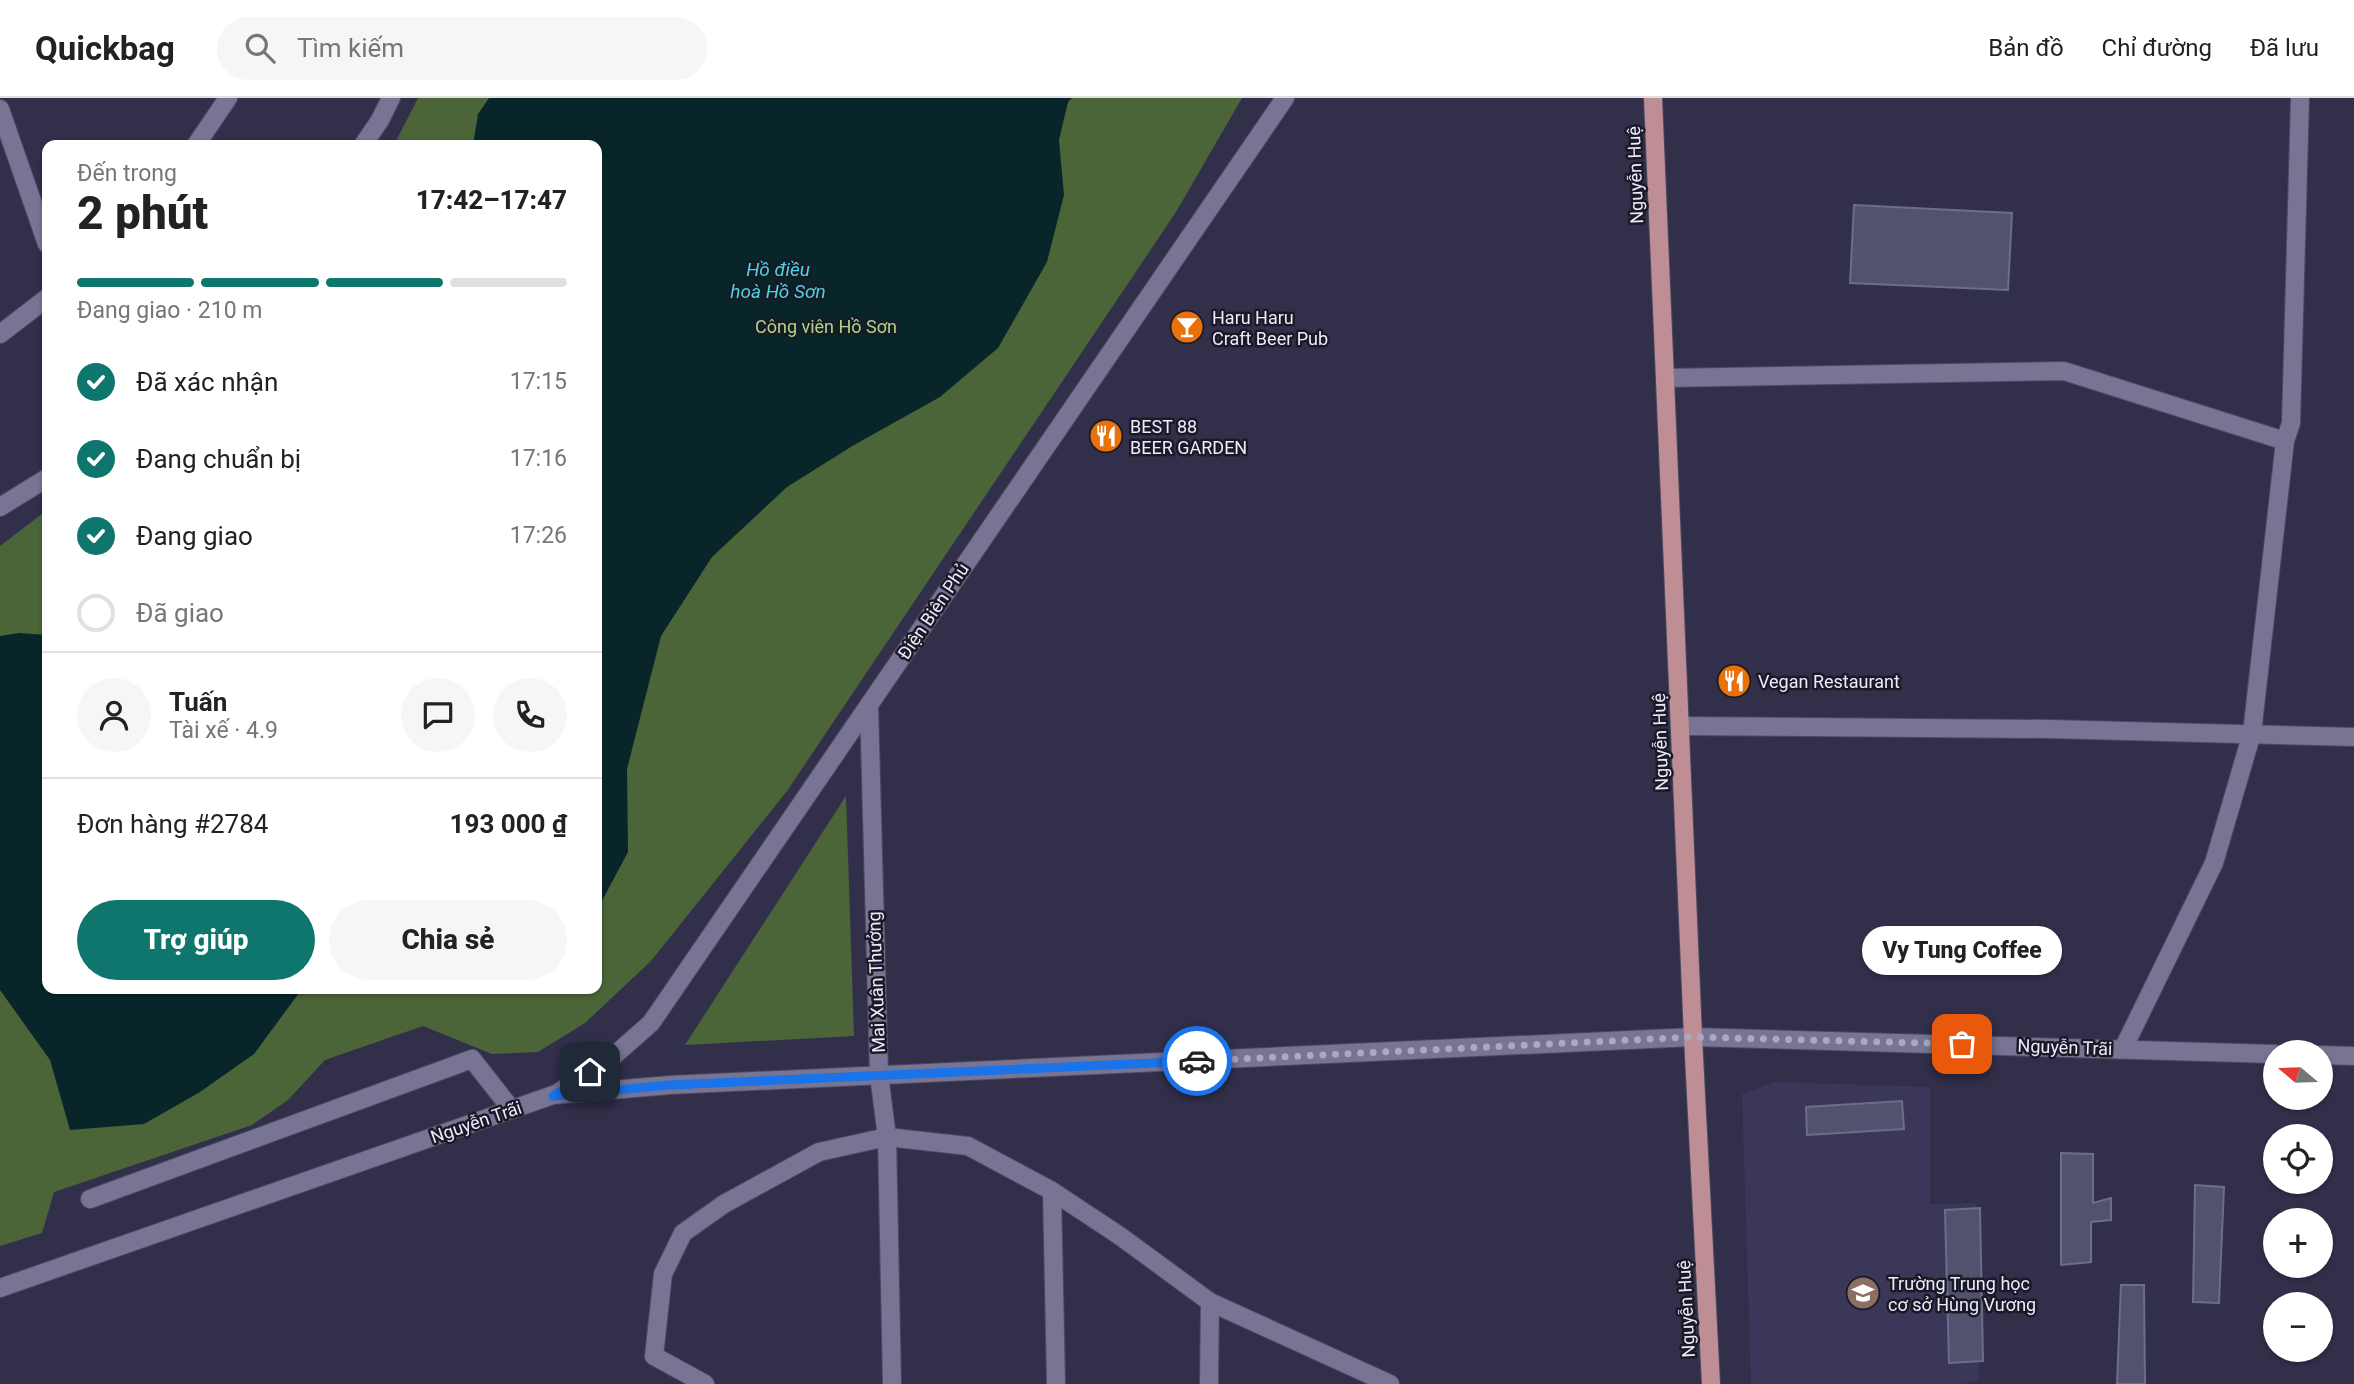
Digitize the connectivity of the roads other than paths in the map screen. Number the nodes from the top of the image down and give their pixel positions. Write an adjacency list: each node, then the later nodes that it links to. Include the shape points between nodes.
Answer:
1 (228, 98): 7 (street)
2 (391, 98): 8 (street)
3 (1285, 98): 16 (street, Điện Biên Phủ)
4 (1653, 98): 12 (main road, Nguyễn Huệ)
5 (2300, 98): 13 (street, via 2291,424)
6 (0, 109): 9 (street)
7 (199, 140)
8 (366, 140)
9 (42, 230)
10 (42, 302): 11 (street)
11 (0, 334)
12 (1665, 378): 13 (street, via 2064,371); 17 (main road, Nguyễn Huệ)
13 (2285, 441): 18 (street)
14 (42, 481): 15 (street)
15 (0, 507)
16 (869, 705): 25 (street, Mai Xuân Thưởng); 26 (street, Điện Biên Phủ, via 650,1023 609,1060)
17 (1680, 726): 18 (street); 20 (main road, Nguyễn Huệ)
18 (2252, 733): 19 (street); 21 (street, via 2214,863)
19 (2354, 737)
20 (1693, 1037): 21 (street, Nguyễn Trãi); 25 (street, Nguyễn Trãi); 38 (main road, Nguyễn Huệ)
21 (2123, 1049): 22 (street, Nguyễn Trãi)
22 (2263, 1054)
23 (2333, 1055): 24 (street)
24 (2354, 1056)
25 (879, 1075): 26 (street, Nguyễn Trãi); 28 (street, Mai Xuân Thưởng)
26 (553, 1096): 27 (street, Nguyễn Trãi)
27 (512, 1110): 30 (street, via 472,1059); 31 (street, Nguyễn Trãi)
28 (887, 1136): 29 (street, via 968,1146); 33 (street, via 819,1152 724,1204 683,1233 663,1274 654,1356); 34 (street, Mai Xuân Thưởng)
29 (1052, 1191): 32 (street); 35 (street)
30 (90, 1199)
31 (0, 1288)
32 (1210, 1302): 36 (street); 37 (street)
33 (705, 1384)
34 (892, 1384)
35 (1056, 1384)
36 (1209, 1384)
37 (1390, 1384)
38 (1711, 1384)

